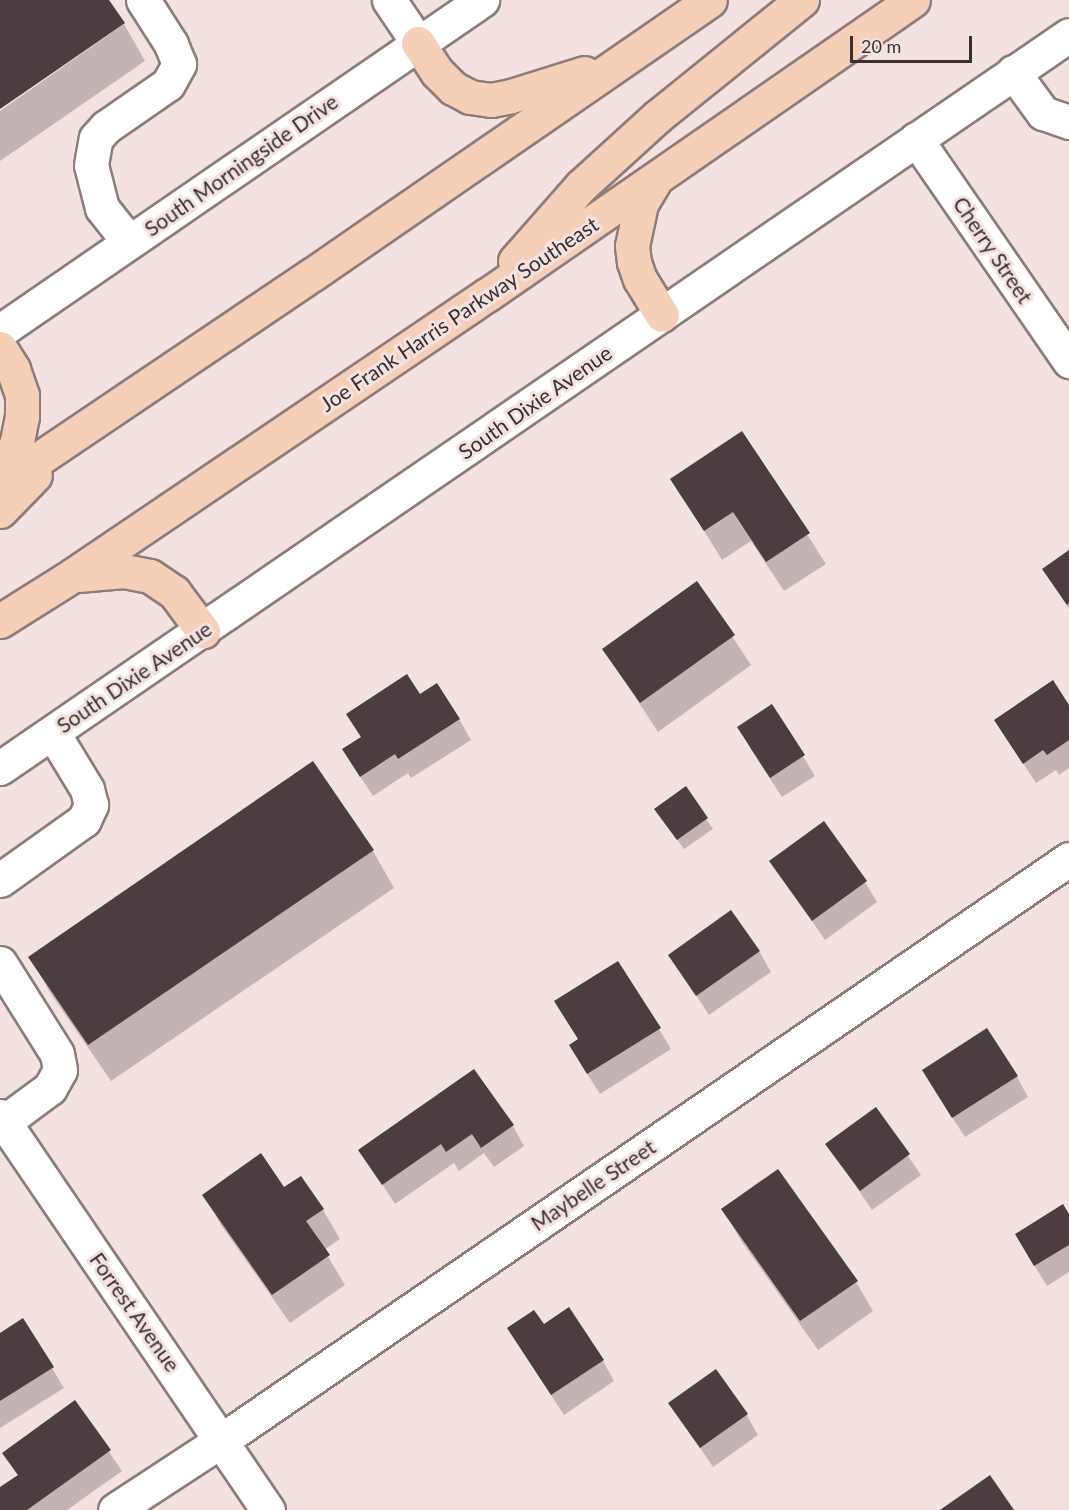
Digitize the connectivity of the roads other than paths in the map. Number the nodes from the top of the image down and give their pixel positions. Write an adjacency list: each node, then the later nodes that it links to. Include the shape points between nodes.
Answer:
1 (142, 0): 14 (street, via 171,44 179,64 168,84 96,138 91,165 102,208)
2 (389, 0): 8 (street)
3 (482, 0): 8 (street, South Morningside Drive)
4 (710, 0): 9 (main road)
5 (802, 0): 15 (main road, via 658,116 581,186)
6 (913, 0): 13 (main road, Joe Frank Harris Parkway Southeast)
7 (1069, 35): 10 (street, South Dixie Avenue)
8 (418, 43): 9 (main road, via 453,88 470,97 491,100 576,76); 14 (street, South Morningside Drive)
9 (631, 55): 20 (main road)
10 (1013, 72): 11 (street, via 1042,113); 12 (street, South Dixie Avenue)
11 (1069, 122)
12 (916, 139): 16 (street, South Dixie Avenue); 19 (street, Cherry Street)
13 (656, 179): 15 (main road, Joe Frank Harris Parkway Southeast); 16 (main road, via 640,204 632,246 640,279)
14 (129, 242): 17 (street, South Morningside Drive)
15 (487, 295): 24 (main road, Joe Frank Harris Parkway Southeast)
16 (662, 315): 26 (street, South Dixie Avenue)
17 (0, 331)
18 (0, 348): 21 (main road, via 22,395 17,442)
19 (1069, 362)
20 (64, 443): 22 (main road); 23 (main road)
21 (0, 475)
22 (0, 485)
23 (0, 511)
24 (73, 575): 25 (main road, Joe Frank Harris Parkway Southeast); 26 (main road, via 124,570 150,576 174,592)
25 (0, 621)
26 (203, 631): 27 (street, South Dixie Avenue)
27 (53, 733): 28 (street, South Dixie Avenue); 30 (street, via 87,789 91,805 84,820)
28 (0, 768)
29 (1069, 859): 33 (street, Maybelle Street)
30 (0, 880)
31 (0, 963): 32 (street, via 57,1054 60,1070 50,1088)
32 (2, 1121): 33 (street, Forrest Avenue)
33 (222, 1440): 34 (street, Maybelle Street); 35 (street, Forrest Avenue)
34 (115, 1510)
35 (268, 1510)

